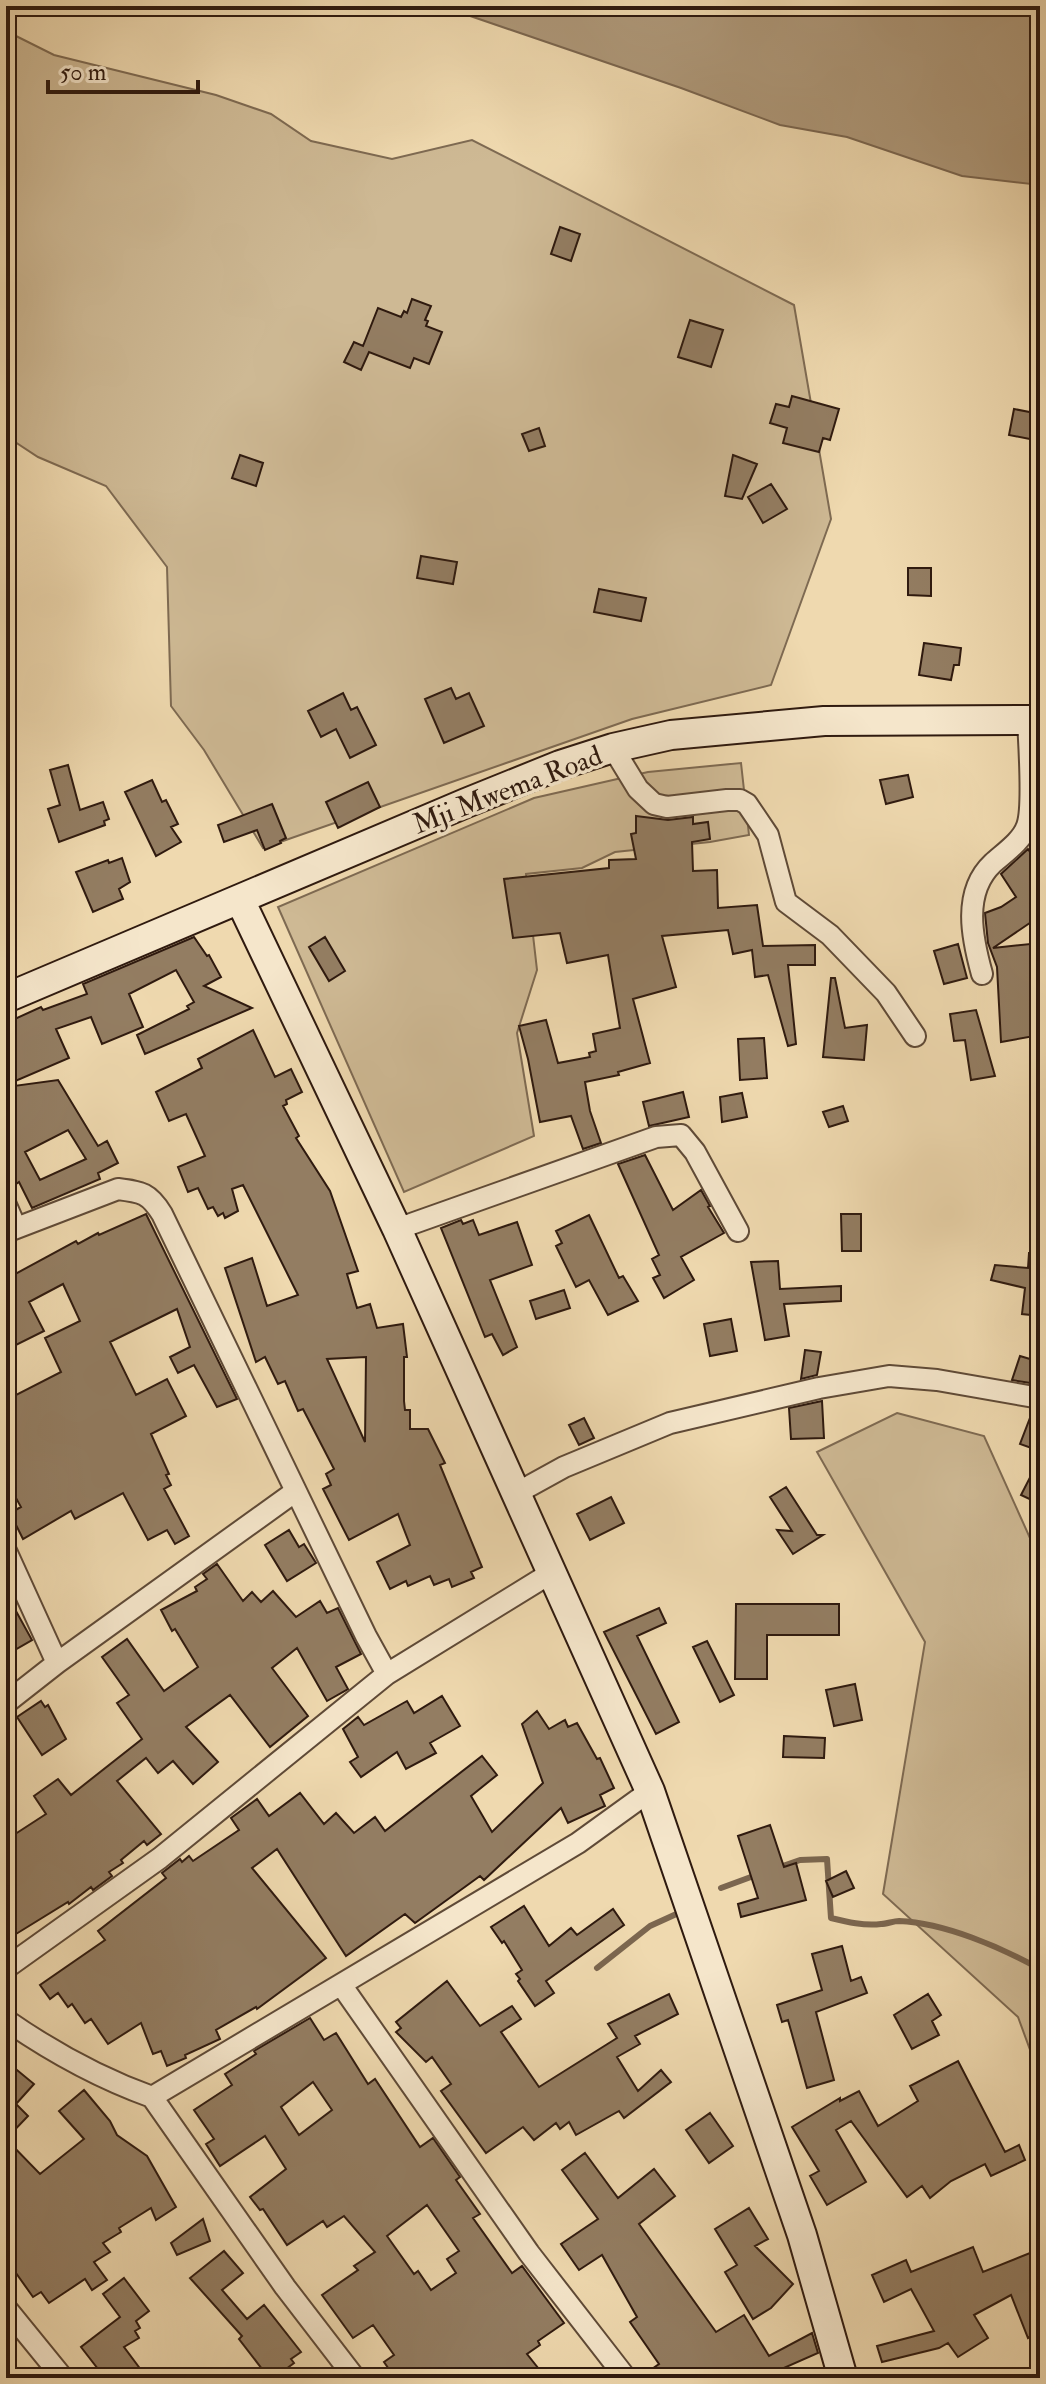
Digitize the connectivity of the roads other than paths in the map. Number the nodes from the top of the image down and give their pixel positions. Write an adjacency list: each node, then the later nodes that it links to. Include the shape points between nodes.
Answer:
1 (1034, 720): 2 (street, Mji Mwema Road, via 824,721 671,735); 4 (street, via 1027,827 989,867 971,901)
2 (613, 748): 3 (street, Mji Mwema Road, via 466,803); 6 (street, via 638,789 654,804 747,804 768,835 786,902 830,935 886,993)
3 (240, 900): 5 (street, Mji Mwema Road); 8 (street)
4 (982, 974)
5 (6, 998)
6 (915, 1036)
7 (6, 1205): 9 (street)
8 (397, 1229): 10 (street, via 656,1137 681,1135); 13 (street)
9 (11, 1230): 12 (street, via 118,1189 152,1198)
10 (738, 1231)
11 (1040, 1398): 13 (street, via 889,1376 806,1390 670,1423 564,1467)
12 (296, 1491): 16 (street); 17 (street)
13 (515, 1494): 15 (street)
14 (6, 1551): 16 (street)
15 (551, 1573): 17 (street); 19 (street)
16 (57, 1663): 18 (street)
17 (387, 1674): 20 (street, via 160,1858)
18 (6, 1703)
19 (650, 1791): 21 (street, via 578,1843); 28 (street, via 802,2235)
20 (6, 1968)
21 (342, 1986): 23 (street); 27 (street, via 529,2253)
22 (6, 2020): 23 (street, via 110,2082)
23 (152, 2097): 26 (street)
24 (6, 2308): 25 (street)
25 (63, 2378)
26 (355, 2378)
27 (626, 2378)
28 (843, 2378)

